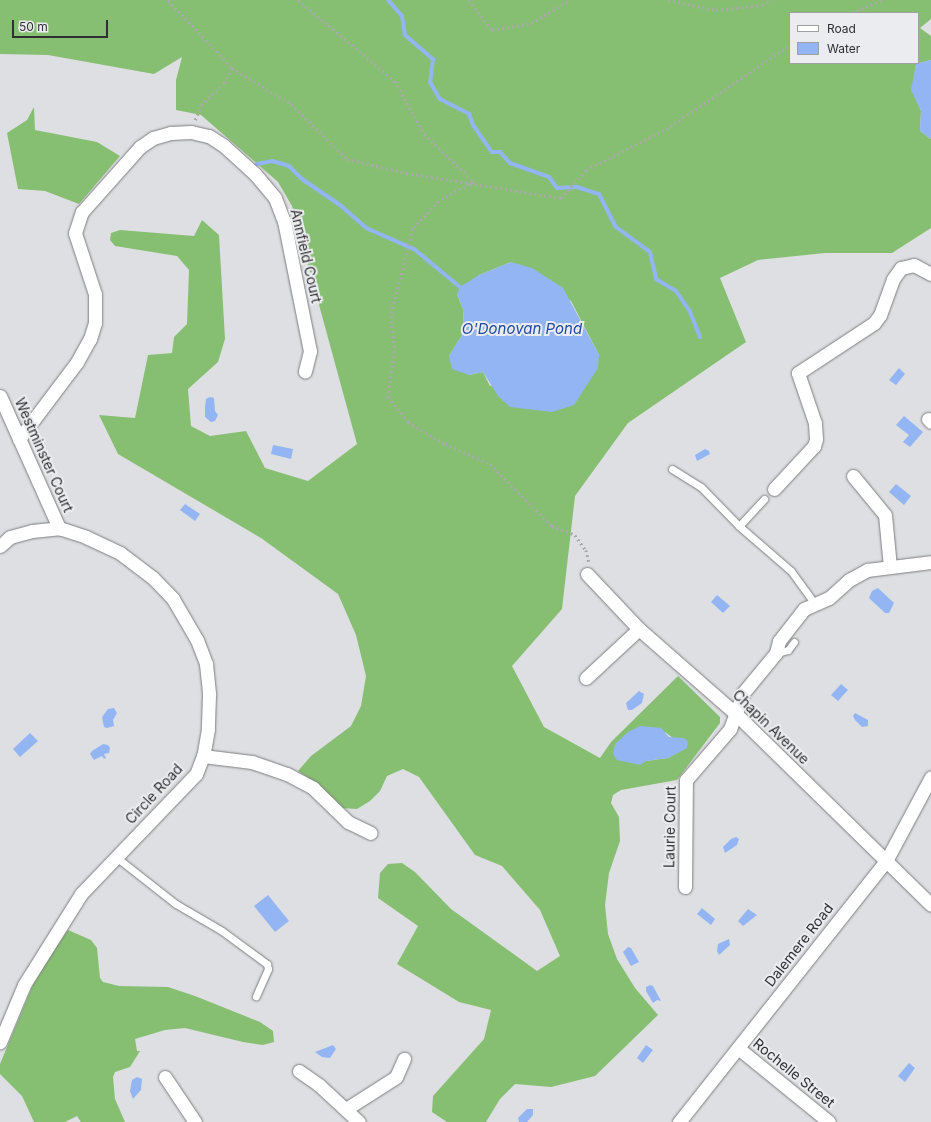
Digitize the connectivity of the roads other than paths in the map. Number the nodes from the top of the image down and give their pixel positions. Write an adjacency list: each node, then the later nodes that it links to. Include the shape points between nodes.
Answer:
1 (931, 274): 7 (street, via 914,265 901,268 893,279 880,315 874,323 798,373 815,422 816,439 814,446)
2 (305, 371): 4 (street, Annfield Court, via 310,351 284,221 275,198 255,174 209,136 191,132 171,133 153,138 140,147 82,212 75,234 95,294 95,323 90,339 77,362)
3 (0, 396): 4 (street, Westminster Court)
4 (19, 439): 10 (street, Westminster Court)
5 (672, 469): 9 (lane, via 701,487)
6 (854, 476): 13 (street, via 885,515)
7 (774, 489)
8 (764, 499): 9 (lane)
9 (739, 526): 15 (lane, via 791,570)
10 (59, 528): 11 (street, via 32,530 10,537); 21 (street, Circle Road, via 120,553 153,578 173,598 197,640 206,664 209,695)
11 (0, 546)
12 (931, 562): 13 (street, Laurie Court)
13 (890, 567): 15 (street, Laurie Court, via 867,570 849,580 829,598)
14 (589, 576): 16 (street, Chapin Avenue)
15 (816, 604): 18 (street, Laurie Court, via 804,609 780,641)
16 (639, 629): 19 (street); 20 (street, Chapin Avenue)
17 (794, 642): 18 (lane, via 788,650)
18 (776, 653): 20 (street, Laurie Court, via 743,693)
19 (586, 678)
20 (735, 713): 25 (street, Chapin Avenue); 26 (street, Laurie Court, via 730,729 686,780)
21 (203, 756): 23 (street, via 252,762 287,774 313,788 348,822); 24 (street, Circle Road, via 196,774)
22 (931, 777): 25 (street, Dalemere Road)
23 (371, 833)
24 (116, 857): 28 (lane, via 176,904 222,931 267,964 268,969); 29 (street, Circle Road, via 81,894 24,985)
25 (886, 861): 27 (street, Chapin Avenue); 30 (street, Dalemere Road)
26 (685, 887)
27 (931, 905)
28 (256, 996)
29 (0, 1042)
30 (738, 1048): 37 (street, Dalemere Road); 38 (street, Rochelle Street)
31 (404, 1059): 34 (street, via 396,1077)
32 (299, 1070): 34 (street)
33 (165, 1077): 35 (street)
34 (346, 1109): 36 (street)
35 (195, 1122)
36 (359, 1122)
37 (679, 1122)
38 (830, 1122)

